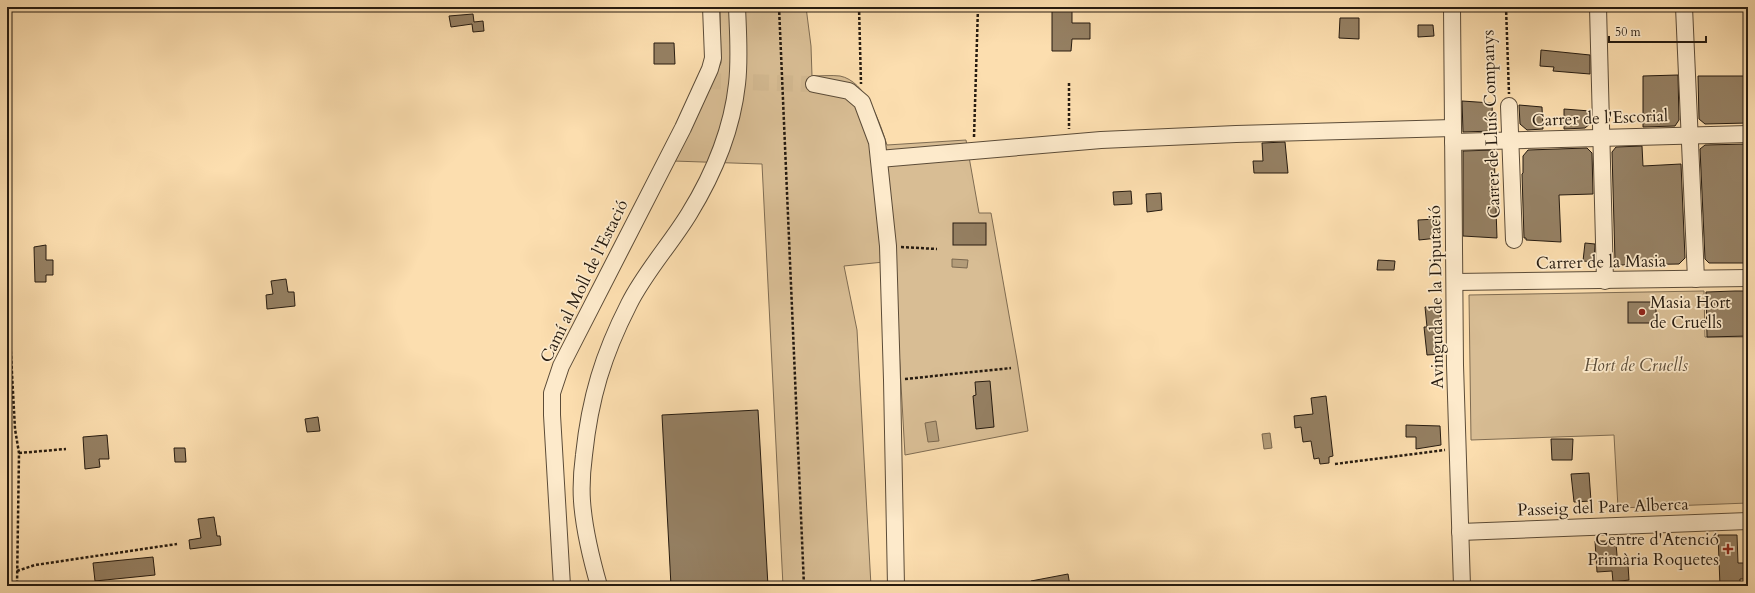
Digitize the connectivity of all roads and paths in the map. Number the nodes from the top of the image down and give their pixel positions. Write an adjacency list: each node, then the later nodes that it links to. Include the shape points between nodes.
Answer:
1 (711, 7): 41 (street, Camí al Moll de l'Estació, via 713,58 710,69 683,128 561,366 552,394)
2 (737, 7): 42 (street, via 737,84 721,148 708,180 688,215 629,303 598,374 587,422 582,501 590,552)
3 (779, 7): 43 (path)
4 (859, 7): 12 (path)
5 (978, 7): 20 (path)
6 (1452, 7): 15 (street, Avinguda de la Diputació)
7 (1506, 7): 13 (path, Carrer de Lluís Companys)
8 (1598, 7): 17 (street)
9 (1684, 7): 16 (street)
10 (1069, 83): 19 (path)
11 (814, 84): 12 (street, via 849,91)
12 (862, 102): 21 (street, via 877,142)
13 (1509, 106): 18 (street, Carrer de Lluís Companys)
14 (1748, 134): 16 (street, Carrer de l'Escorial)
15 (1453, 135): 18 (street, Carrer de l'Escorial); 19 (street, Carrer de l'Escorial, via 1236,134); 29 (street, Avinguda de la Diputació)
16 (1691, 135): 17 (street, Carrer de l'Escorial); 26 (street)
17 (1602, 137): 18 (street, Carrer de l'Escorial); 28 (street)
18 (1510, 140): 22 (street, Carrer de Lluís Companys)
19 (1069, 143): 20 (street, Carrer de l'Escorial)
20 (973, 151): 21 (street, Carrer de l'Escorial)
21 (879, 159): 23 (street)
22 (1514, 240)
23 (888, 246): 24 (path); 31 (street)
24 (937, 249)
25 (1748, 278): 26 (street, Carrer de la Masia)
26 (1696, 279): 28 (street, Carrer de la Masia)
27 (7, 281): 34 (path, via 15,429)
28 (1605, 281): 29 (street, Carrer de la Masia)
29 (1455, 282): 33 (street, Avinguda de la Diputació)
30 (1011, 368): 31 (path)
31 (892, 380): 44 (street)
32 (66, 449): 34 (path)
33 (1458, 449): 35 (path); 37 (street, Avinguda de la Diputació)
34 (19, 454): 39 (path)
35 (1335, 464)
36 (1748, 521): 37 (street, Passeig del Pare Alberca)
37 (1460, 532): 45 (street, Avinguda de la Diputació)
38 (177, 544): 39 (path, via 35,565)
39 (17, 571): 40 (path)
40 (17, 586)
41 (562, 586)
42 (599, 586)
43 (804, 586)
44 (896, 586)
45 (1462, 586)

